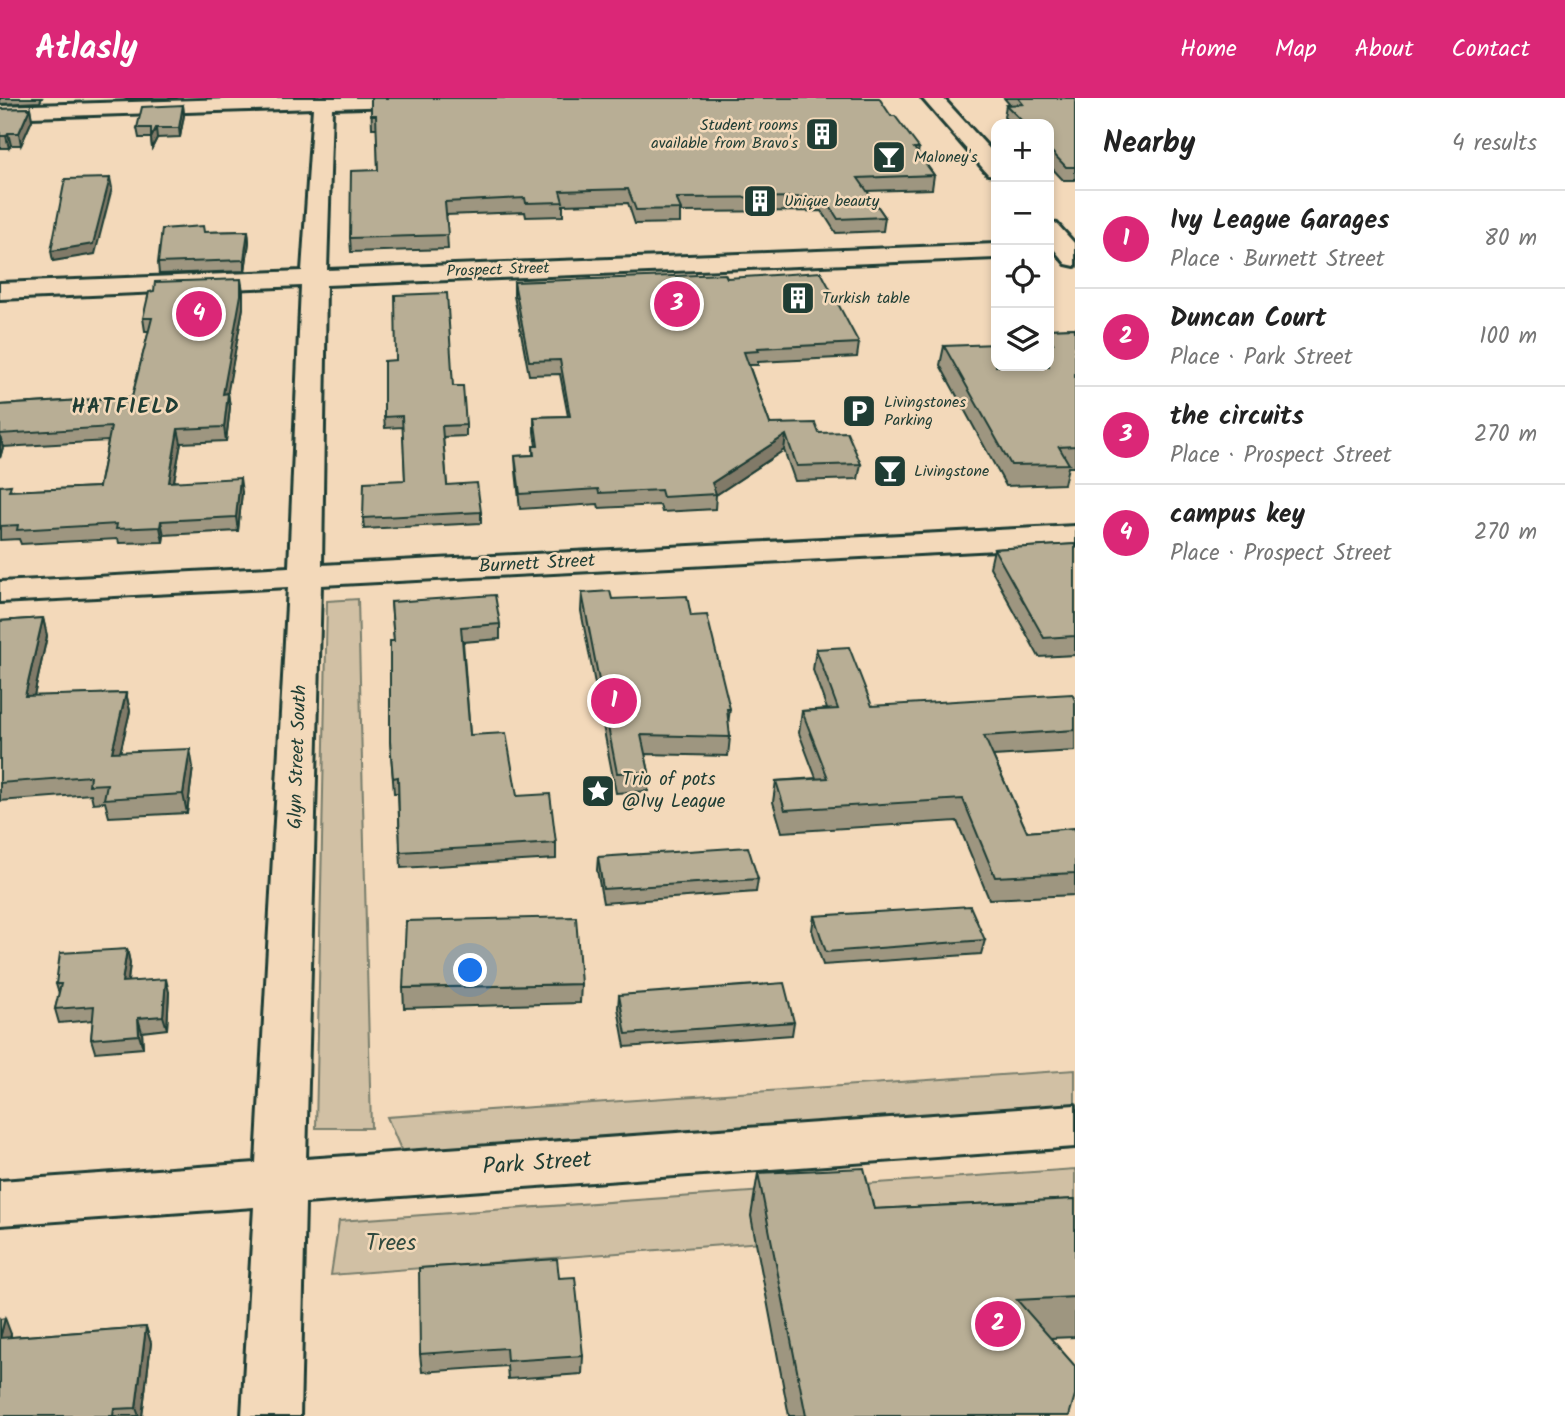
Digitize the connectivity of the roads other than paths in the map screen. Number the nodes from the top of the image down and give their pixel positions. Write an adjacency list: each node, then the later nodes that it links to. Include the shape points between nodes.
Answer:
1 (460, 98): 4 (street)
2 (932, 98): 8 (street)
3 (956, 98): 7 (street)
4 (323, 100): 5 (street); 13 (street, Glyn Street South)
5 (117, 103): 6 (street)
6 (0, 112)
7 (991, 139)
8 (991, 163)
9 (1054, 218): 11 (street)
10 (1054, 235): 11 (street)
11 (1066, 248)
12 (991, 251): 13 (street, Prospect Street)
13 (314, 278): 14 (street, Prospect Street); 16 (street, Glyn Street South)
14 (0, 291)
15 (1075, 536): 16 (street, Burnett Street)
16 (305, 577): 17 (street, Burnett Street); 19 (street, Glyn Street South)
17 (0, 593)
18 (1075, 1126): 19 (street, Park Street)
19 (281, 1181): 20 (street, Park Street); 21 (street, Glyn Street South)
20 (0, 1203)
21 (271, 1416)

